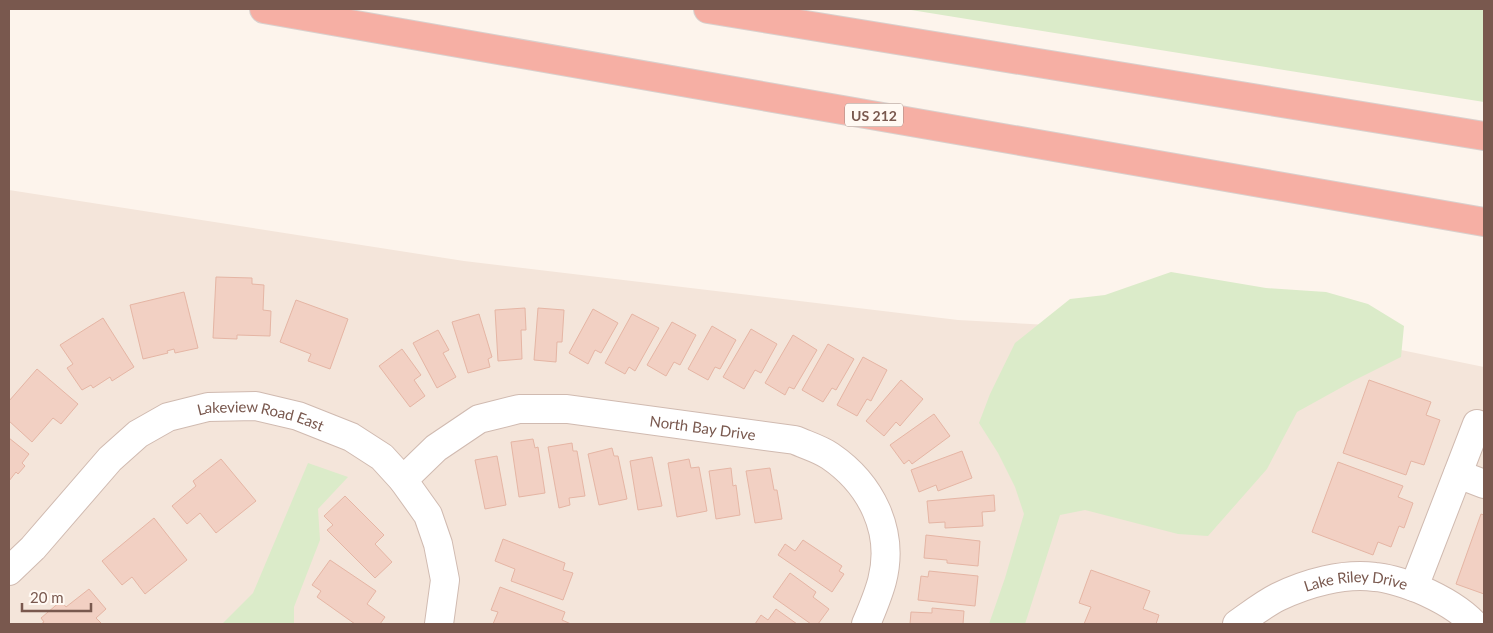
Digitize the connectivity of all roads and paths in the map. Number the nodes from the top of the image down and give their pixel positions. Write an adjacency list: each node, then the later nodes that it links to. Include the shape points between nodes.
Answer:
1 (264, 9): 4 (highway, US 212)
2 (708, 9): 3 (highway)
3 (1484, 136)
4 (1484, 222)
5 (1477, 424): 6 (street)
6 (1458, 474): 8 (street); 10 (street)
7 (403, 480): 9 (street, Lakeview Road East, via 382,457 351,437 298,416 256,406 208,407 168,417 138,434 110,459); 11 (street, Lakeview Road East, via 428,515 438,544 445,580); 12 (street, North Bay Drive, via 436,448 479,419 519,409 567,409 795,440 828,454 850,472 876,507 886,544 882,580)
8 (1484, 484)
9 (9, 571)
10 (1414, 587): 13 (street, Lake Riley Drive, via 1375,577 1341,578 1312,584 1278,597); 14 (street, Lake Riley Drive, via 1442,600)
11 (439, 624)
12 (866, 624)
13 (1237, 624)
14 (1474, 624)

